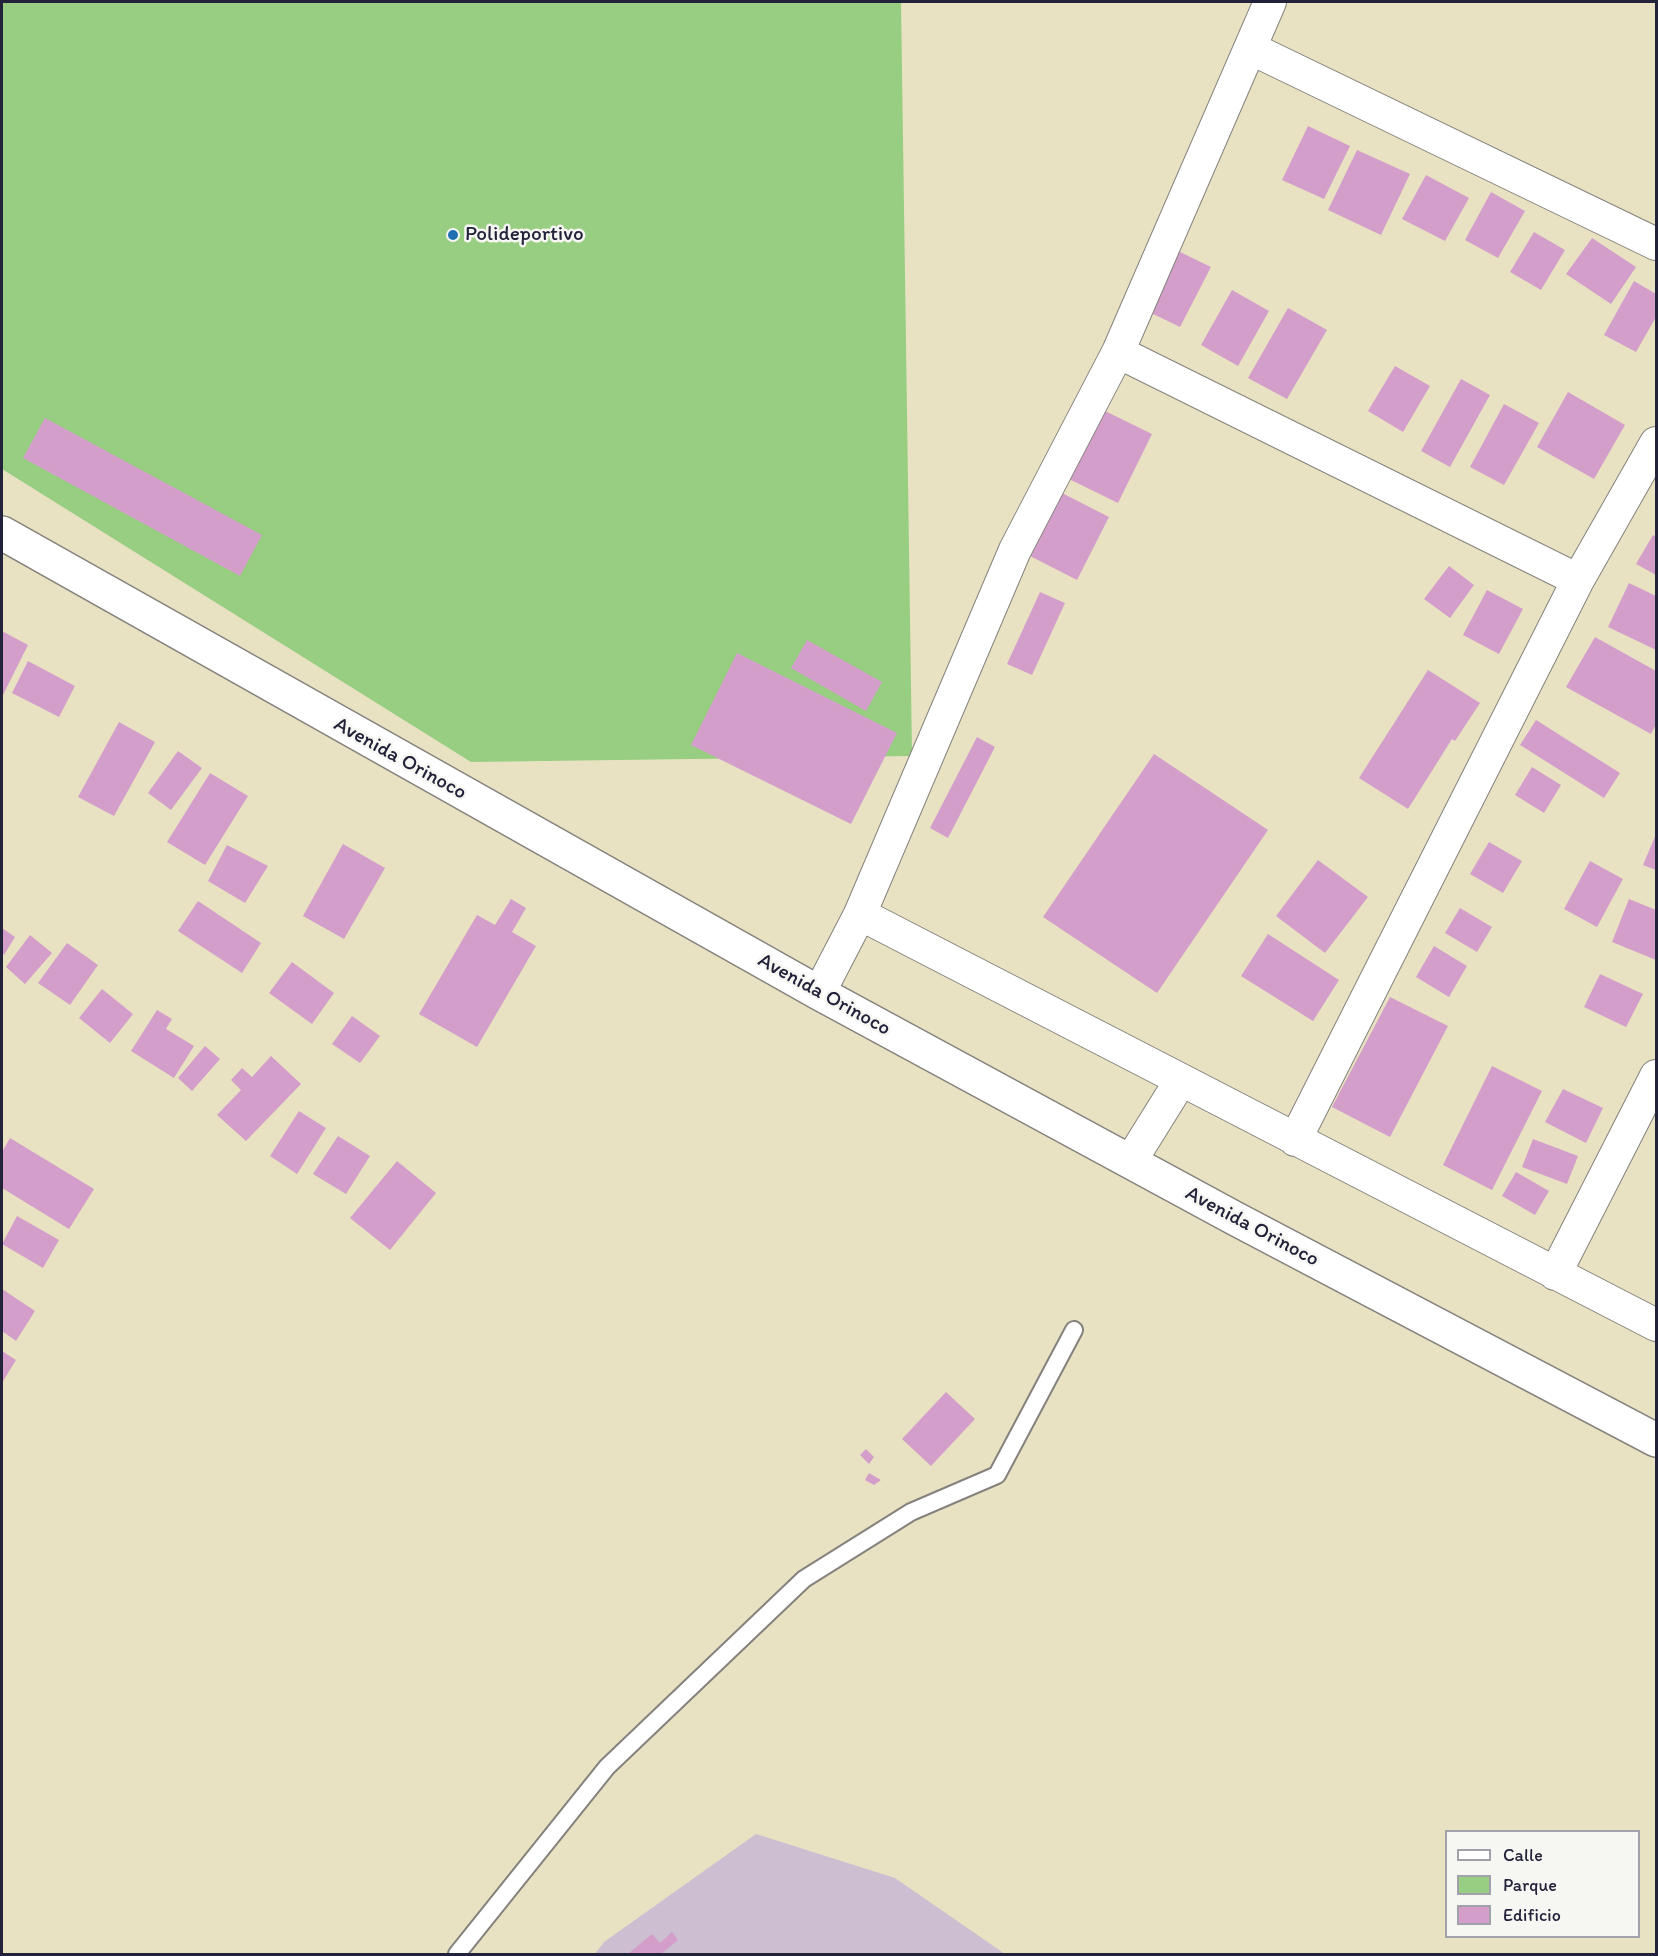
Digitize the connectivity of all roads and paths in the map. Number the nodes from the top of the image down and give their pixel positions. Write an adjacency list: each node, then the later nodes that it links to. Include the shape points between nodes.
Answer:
1 (1270, 2): 2 (street)
2 (1250, 48): 3 (street); 4 (street)
3 (1656, 244)
4 (1118, 352): 7 (street); 8 (street, via 1015,550)
5 (1656, 443): 7 (street)
6 (2, 533): 9 (main road, Avenida Orinoco)
7 (1578, 580): 12 (street)
8 (860, 914): 9 (street); 11 (street)
9 (819, 993): 13 (main road, Avenida Orinoco)
10 (1656, 1076): 14 (street)
11 (1181, 1080): 12 (street); 13 (street)
12 (1295, 1140): 14 (street)
13 (1130, 1162): 17 (main road, Avenida Orinoco)
14 (1555, 1274): 15 (street)
15 (1656, 1325)
16 (1074, 1330): 18 (lane, via 997,1475 912,1512 804,1579 608,1767)
17 (1656, 1440)
18 (458, 1954)

